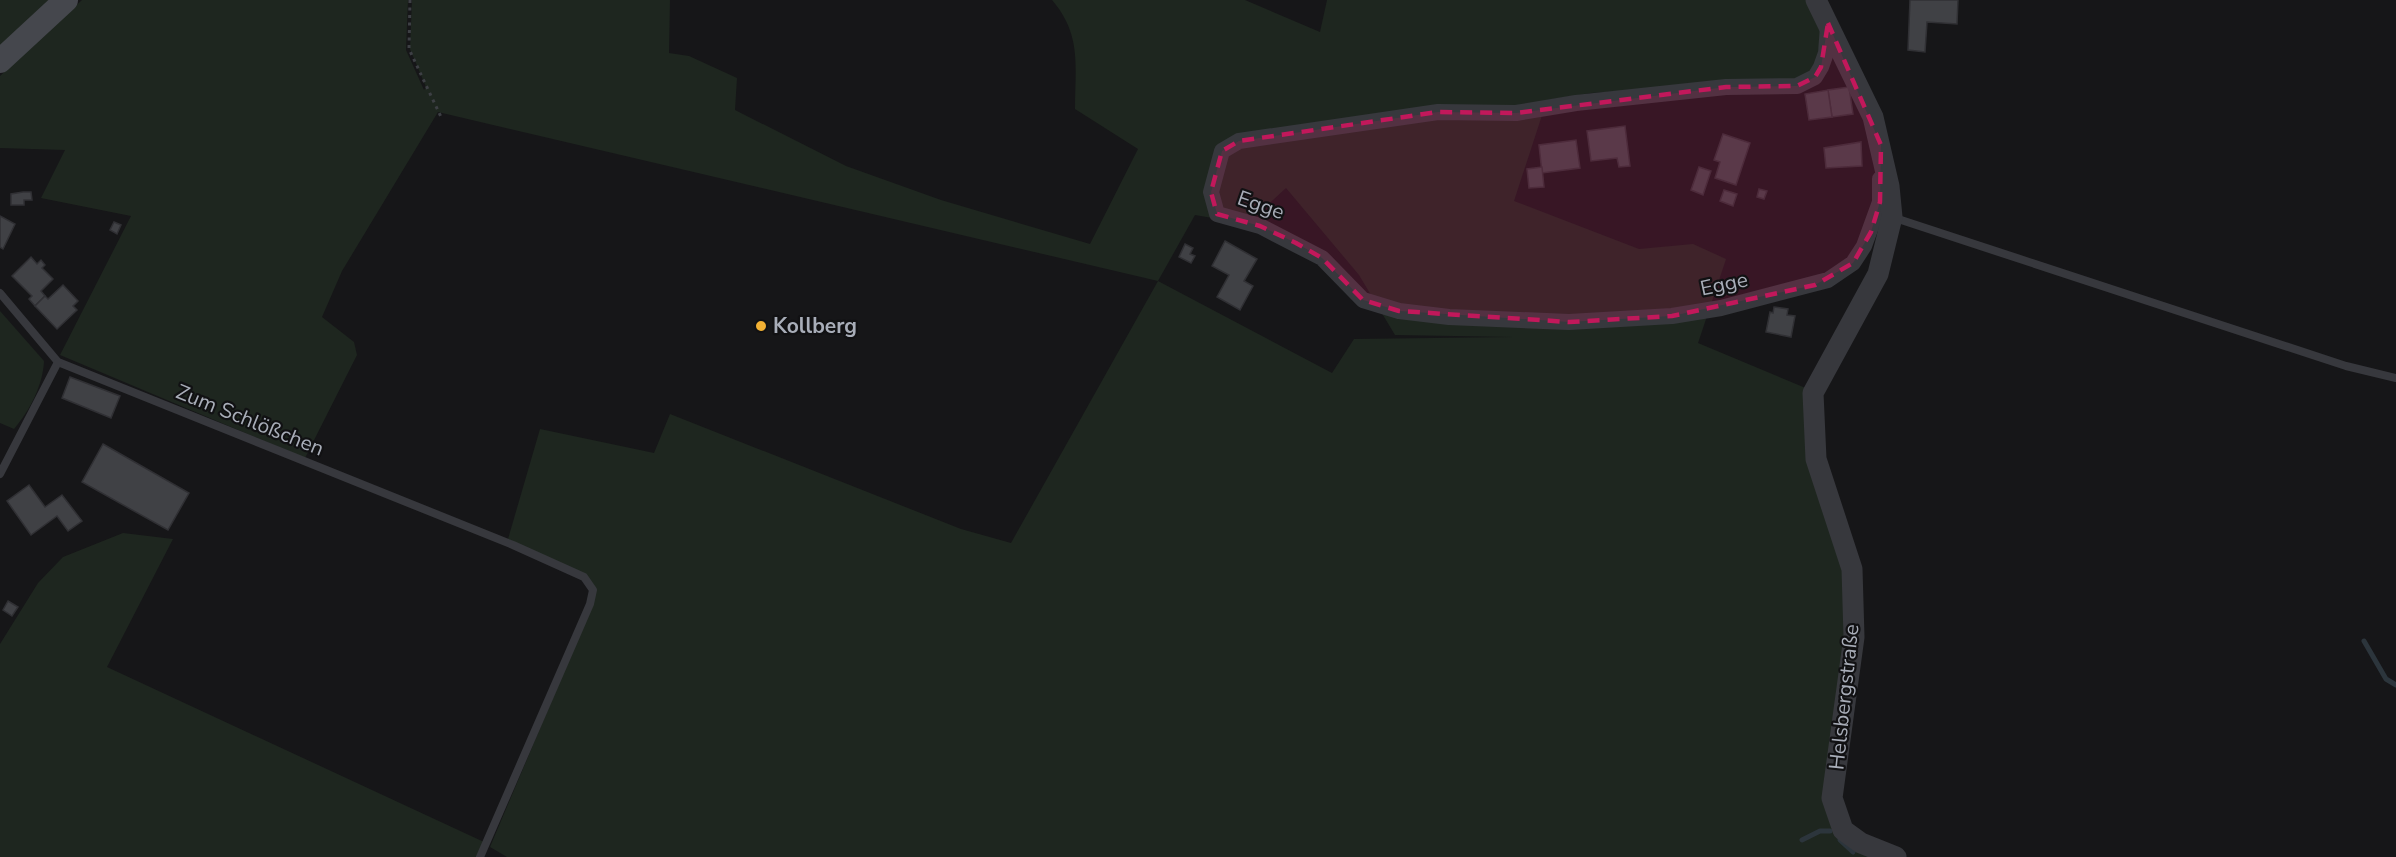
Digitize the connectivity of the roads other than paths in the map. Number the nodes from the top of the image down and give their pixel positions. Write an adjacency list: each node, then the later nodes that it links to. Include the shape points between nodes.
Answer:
1 (66, 0): 4 (main road)
2 (1816, 0): 3 (street, Helsbergstraße)
3 (1828, 23): 5 (street, Helsbergstraße, via 1873,117); 5 (street, Egge, via 1821,67 1815,77 1797,86 1726,87 1516,113 1438,112 1239,141 1222,151 1211,192 1217,214 1260,226 1296,243 1323,258 1363,300 1399,311 1569,322 1672,316 1803,288 1841,273 1872,232 1880,202)
4 (0, 61)
5 (1881, 145): 6 (street, Helsbergstraße)
6 (1892, 217): 9 (lane, via 2334,363); 12 (street, Helsbergstraße, via 1878,274 1813,393 1816,459 1852,569 1854,638 1832,798 1843,830 1861,843)
7 (0, 293): 8 (lane, Zum Schlößchen)
8 (58, 362): 10 (lane); 11 (lane, Zum Schlößchen, via 584,577 593,590 590,604)
9 (2396, 378)
10 (0, 474)
11 (480, 857)
12 (1896, 857)

